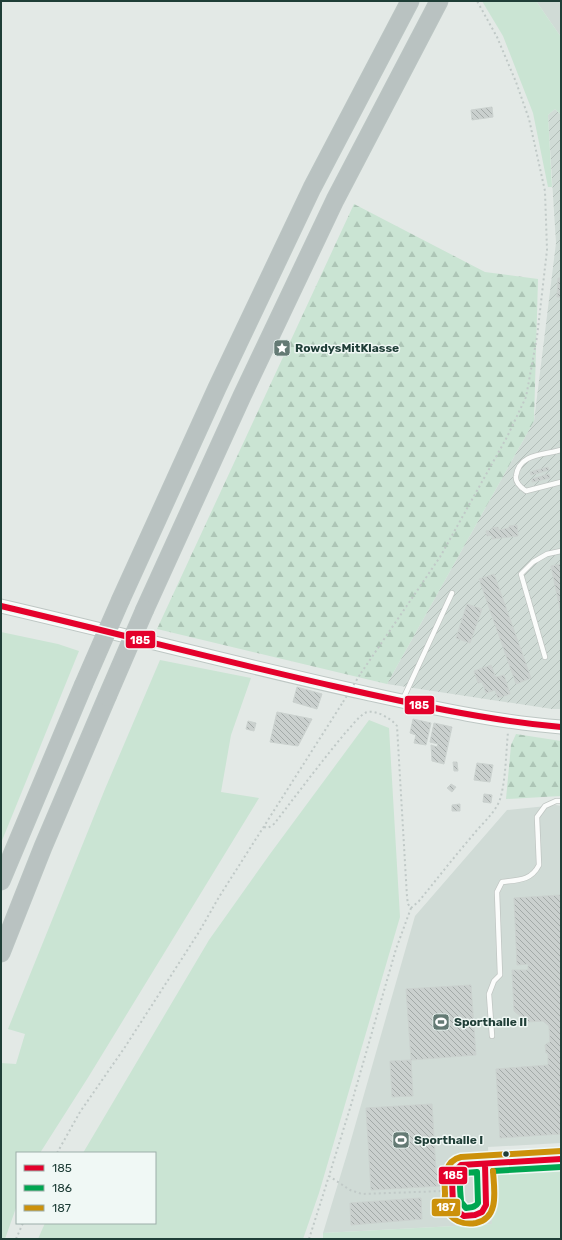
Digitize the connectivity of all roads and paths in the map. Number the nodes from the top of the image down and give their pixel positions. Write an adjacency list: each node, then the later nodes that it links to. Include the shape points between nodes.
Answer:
1 (410, 1): 15 (highway, bridge, via 312,188 217,388 121,599)
2 (439, 1): 17 (highway, bridge, via 332,207 242,396 145,609 43,847)
3 (477, 1): 14 (path, bridge, via 497,37 524,104 545,191 547,250 537,337 526,397 507,437 440,557 361,673)
4 (561, 450): 5 (lane, via 530,457 520,463 516,479 526,490)
5 (561, 482)
6 (561, 551): 9 (lane, via 533,562 521,574)
7 (452, 593): 10 (lane)
8 (1, 606): 10 (main road)
9 (545, 657)
10 (402, 701): 11 (main road)
11 (509, 721): 12 (main road); 16 (path, via 504,780 497,806)
12 (561, 727)
13 (561, 801): 18 (lane, via 545,806 537,817 539,865 536,872 526,879 502,882 497,892 500,975 494,981 489,994)
14 (264, 827): 16 (path, via 268,828 274,824 360,716 372,711 390,718 397,726 407,897); 19 (path, via 125,1047 80,1112)
15 (1, 881)
16 (411, 908): 22 (path, via 393,956)
17 (1, 953)
18 (492, 1036)
19 (58, 1152)
20 (561, 1159): 21 (street)
21 (485, 1164): 23 (street, via 461,1165 454,1172); 23 (street, via 486,1205 482,1212 464,1216 458,1212 453,1205)
22 (329, 1176): 23 (path, via 350,1190 362,1194); 26 (path)
23 (452, 1190)
24 (23, 1224): 25 (path)
25 (16, 1239)
26 (309, 1239)

